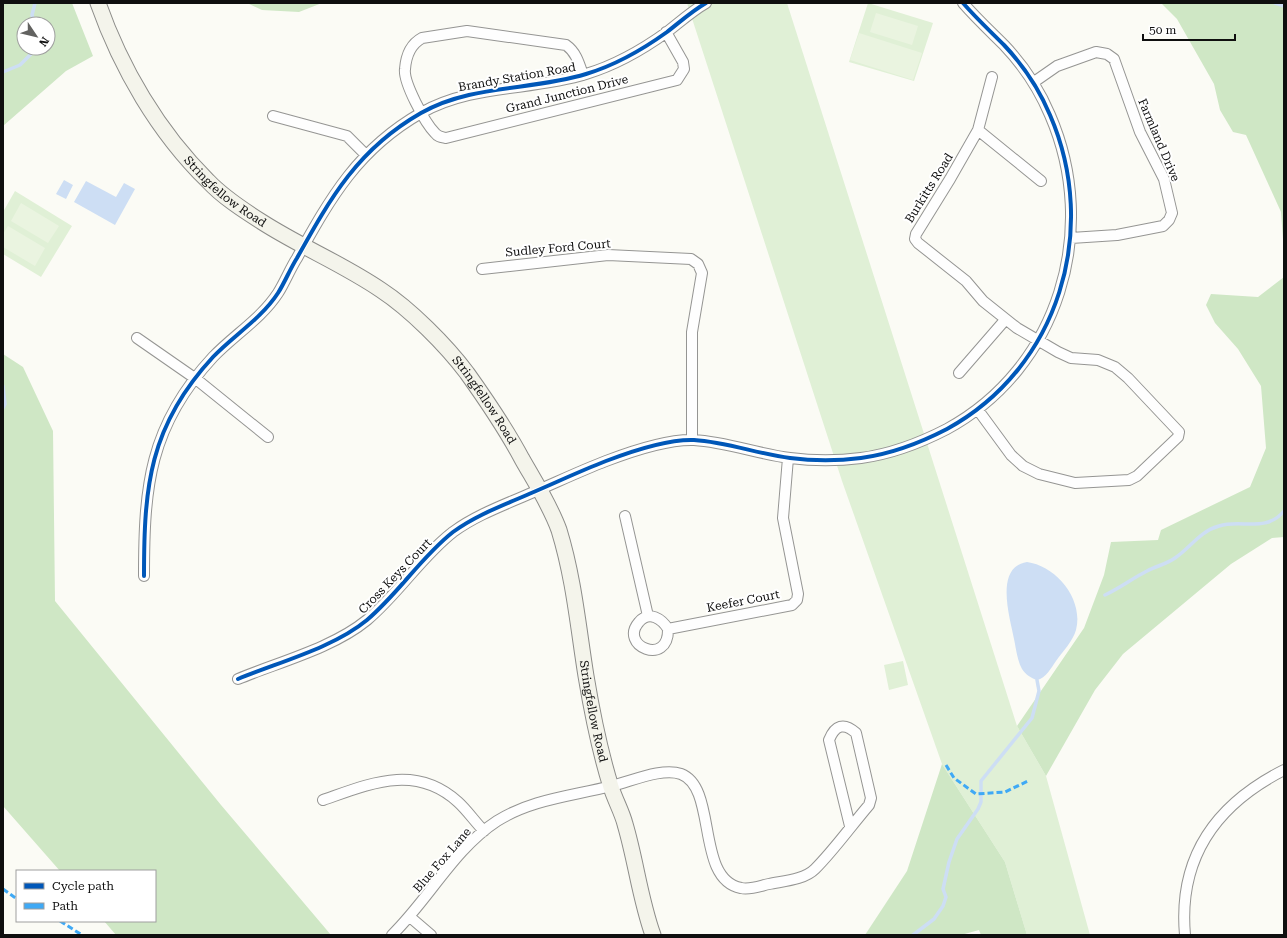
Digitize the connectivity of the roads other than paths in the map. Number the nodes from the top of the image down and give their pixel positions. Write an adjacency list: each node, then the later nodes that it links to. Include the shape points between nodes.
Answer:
1 (98, 3): 14 (main road, Stringfellow Road, via 106,27 132,78 155,117 180,150 208,182 227,198 264,224)
2 (706, 3): 4 (street, Brandy Station Road)
3 (963, 3): 7 (street, via 1005,46)
4 (666, 32): 5 (street, Brandy Station Road, via 618,62); 8 (street, Grand Junction Drive, via 683,62 684,69 677,80 446,138 433,132)
5 (583, 75): 8 (street, Brandy Station Road, via 556,82 483,91 447,101); 8 (street, Grand Junction Drive, via 578,58 566,45 467,31 422,38 411,48 405,70 406,79)
6 (992, 77): 10 (street, Burkitts Road)
7 (1034, 82): 13 (street, via 1051,115 1066,163 1071,197); 13 (street, Farmland Drive, via 1057,66 1096,52 1107,54 1114,59 1140,132 1164,179 1172,213 1170,220 1163,226)
8 (422, 113): 11 (street, Brandy Station Road, via 403,124)
9 (273, 116): 11 (street, via 347,136)
10 (978, 130): 12 (street); 16 (street, Burkitts Road, via 915,239 966,281 983,301)
11 (366, 155): 14 (street, Brandy Station Road, via 342,184)
12 (1040, 181)
13 (1071, 238): 18 (street, via 1062,282)
14 (304, 245): 20 (street, Brandy Station Road, via 278,293 262,313 211,359); 25 (main road, Stringfellow Road, via 383,291 450,352 503,425)
15 (482, 269): 23 (street, Sudley Ford Court, via 608,255 692,259 702,272 692,332)
16 (1005, 320): 18 (street, Burkitts Road); 19 (street)
17 (137, 338): 20 (street)
18 (1038, 340): 21 (street, via 1009,379); 21 (street, Burkitts Road, via 1071,358 1098,360 1115,367 1179,432 1178,437 1137,476 1129,480 1075,483 1039,474 1023,466 1010,455)
19 (959, 373)
20 (196, 379): 22 (street); 27 (street, Brandy Station Road, via 170,417 154,456 145,507)
21 (978, 410): 24 (street, via 933,436 880,455 845,459)
22 (268, 437)
23 (692, 440): 24 (street, via 740,446); 25 (street, via 628,453)
24 (788, 458): 29 (street, Keefer Court, via 783,518 797,600 792,605)
25 (540, 490): 30 (street, Cross Keys Court, via 484,514 455,530 385,602 356,627 326,644); 32 (main road, Stringfellow Road, via 558,528 569,566 586,676)
26 (625, 516): 28 (street)
27 (144, 576)
28 (648, 616): 29 (street, via 657,616 664,621); 29 (street, via 640,620 635,628 637,644 643,649 650,651 665,644 669,638)
29 (668, 629)
30 (238, 679)
31 (1284, 770): 40 (street, via 1239,798 1211,829 1198,853 1189,879 1184,906)
32 (611, 787): 34 (street, Blue Fox Lane, via 667,772 682,774 692,782 698,795 721,877 729,884 740,888 751,888 809,874); 35 (street, Blue Fox Lane, via 546,800 505,817); 39 (main road, Stringfellow Road, via 625,822)
33 (323, 800): 35 (street, via 375,782 413,780 450,795)
34 (850, 826): 34 (street, Blue Fox Lane, via 869,805 871,798 856,733 849,727 841,726 832,731 829,740)
35 (484, 831): 36 (street, Blue Fox Lane, via 458,858)
36 (410, 917): 37 (street, Blue Fox Lane); 38 (street)
37 (392, 935)
38 (432, 935)
39 (653, 935)
40 (1185, 935)

